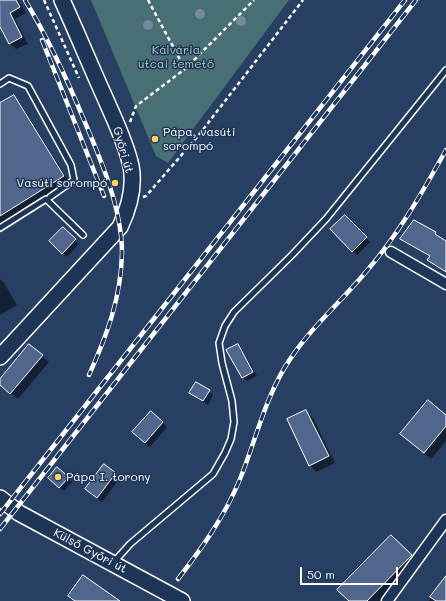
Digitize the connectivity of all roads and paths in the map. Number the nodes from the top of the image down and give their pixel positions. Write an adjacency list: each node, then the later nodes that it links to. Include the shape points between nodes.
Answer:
1 (44, 0): 8 (path)
2 (62, 0): 12 (street, Győri út, via 121,134 131,166)
3 (150, 0): 6 (path)
4 (254, 0): 6 (path)
5 (303, 0): 12 (path, via 188,148 146,196)
6 (185, 69): 10 (path, via 136,106)
7 (446, 70): 20 (lane, via 326,219 234,312 225,326 219,343 234,422 225,453 213,474 130,544)
8 (80, 80)
9 (0, 84): 11 (lane, via 9,78 28,86 71,165 74,180)
10 (130, 122)
11 (50, 196)
12 (130, 198): 17 (street, Győri út, via 120,227)
13 (0, 228): 14 (lane, via 46,199)
14 (83, 235)
15 (390, 252): 16 (street)
16 (446, 284)
17 (0, 357)
18 (0, 498): 20 (street, Külső Győri út, via 19,512)
19 (446, 520): 22 (street)
20 (113, 563): 21 (street, Külső Győri út)
21 (182, 601)
22 (388, 601)

